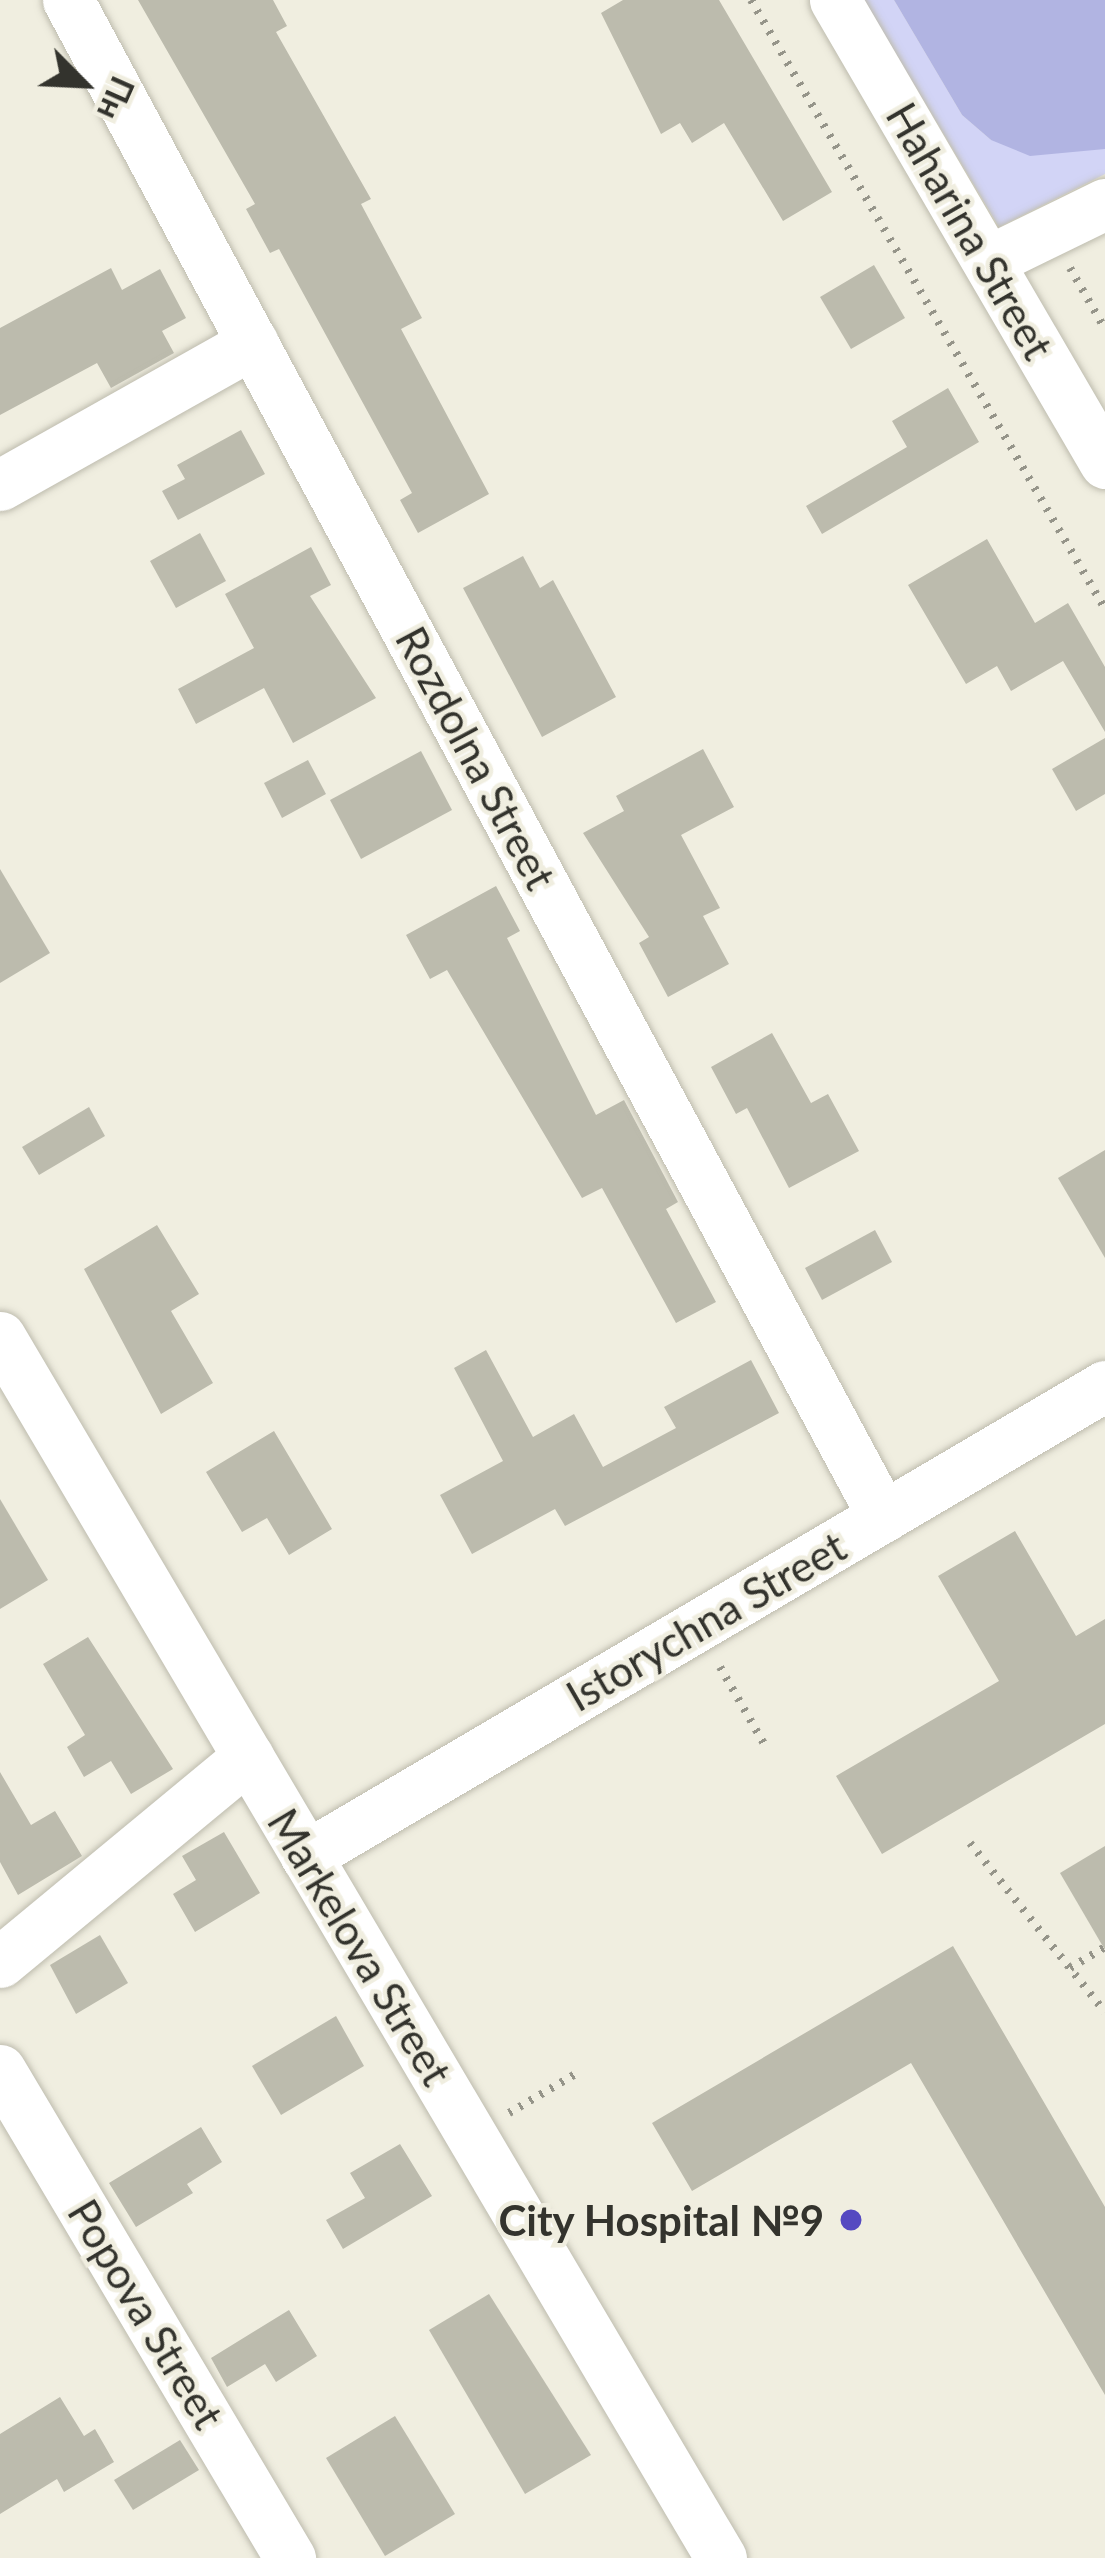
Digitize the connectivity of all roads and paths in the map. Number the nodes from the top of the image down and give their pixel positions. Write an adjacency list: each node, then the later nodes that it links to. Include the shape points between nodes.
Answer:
1 (68, 0): 8 (street, Rozdolna Street)
2 (751, 0): 11 (path)
3 (835, 0): 6 (street, Haharina Street)
4 (1105, 204): 5 (street)
5 (1048, 232): 6 (street); 7 (path)
6 (988, 261): 9 (street, Haharina Street)
7 (1105, 329)
8 (253, 343): 10 (street); 14 (street, Rozdolna Street)
9 (1105, 463)
10 (0, 485)
11 (1105, 609)
12 (0, 1337): 17 (street, Markelova Street)
13 (1105, 1386): 14 (street, Istorychna Street)
14 (883, 1516): 15 (street, Istorychna Street)
15 (697, 1627): 16 (path); 19 (street, Istorychna Street)
16 (767, 1749)
17 (248, 1756): 19 (street, Markelova Street); 21 (street)
18 (970, 1843): 22 (path)
19 (306, 1856): 26 (street, Markelova Street)
20 (1105, 1948): 22 (path)
21 (0, 1962)
22 (1070, 1968): 23 (path)
23 (1105, 2012)
24 (0, 2070): 27 (street, Popova Street)
25 (579, 2072): 26 (path)
26 (472, 2135): 28 (street, Markelova Street)
27 (290, 2558)
28 (721, 2558)

